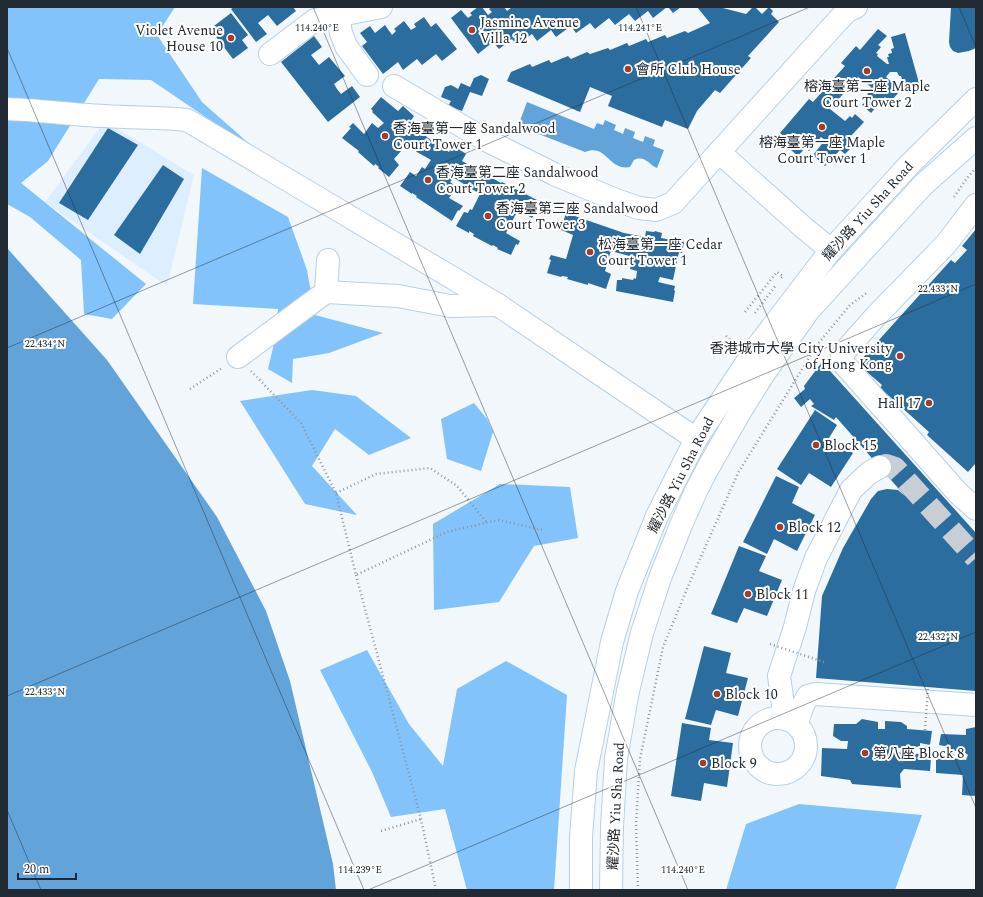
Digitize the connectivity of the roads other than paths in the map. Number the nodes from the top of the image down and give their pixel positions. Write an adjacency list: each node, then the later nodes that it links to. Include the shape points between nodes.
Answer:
1 (381, 7): 3 (street)
2 (856, 7): 10 (street, via 847,11)
3 (338, 15): 4 (street, via 315,20); 5 (street, via 346,46)
4 (270, 54)
5 (367, 75)
6 (394, 86): 10 (street, via 484,139 554,174 639,208 656,210 673,203)
7 (976, 99): 12 (street, 耀沙路 Yiu Sha Road, via 908,165)
8 (7, 109): 15 (street, via 187,120)
9 (976, 138): 22 (street, 耀沙路 Yiu Sha Road, via 923,185 809,310 740,410 697,489 660,578 642,633 628,692 616,758)
10 (719, 152): 12 (street)
11 (976, 205): 19 (street, via 946,244 875,317 842,357 844,364 953,487)
12 (831, 250): 17 (street, 耀沙路 Yiu Sha Road, via 757,347)
13 (328, 260): 14 (street)
14 (326, 292): 15 (street, via 398,296 450,306); 16 (street)
15 (498, 305): 17 (street)
16 (238, 357)
17 (696, 439): 21 (street, 耀沙路 Yiu Sha Road, via 657,516 627,591 612,642 586,771 581,837)
18 (880, 467): 20 (street, via 869,473 851,490 816,558 804,591 779,676 790,721 808,696 816,694)
19 (976, 509)
20 (976, 705)
21 (581, 890)
22 (611, 890)

